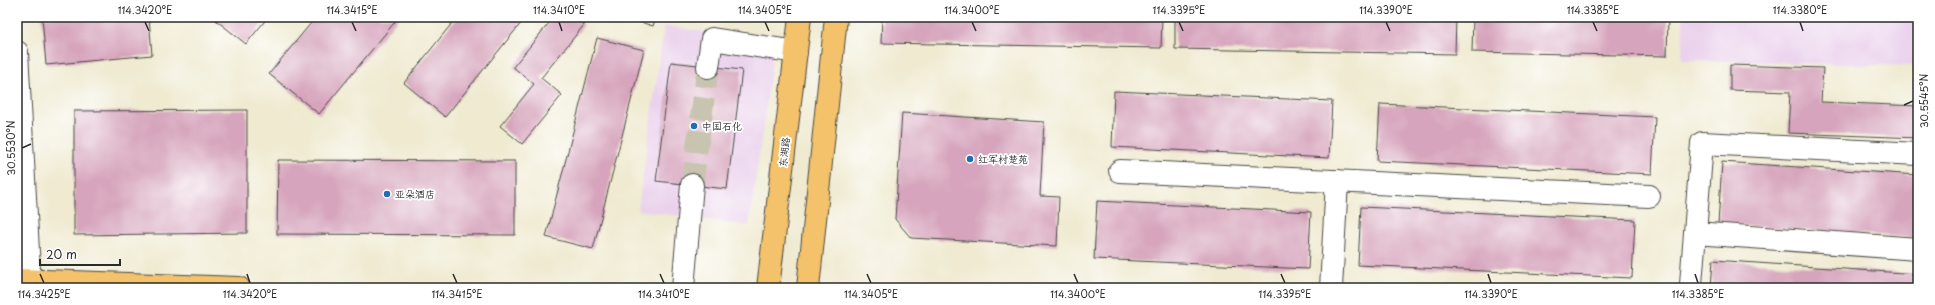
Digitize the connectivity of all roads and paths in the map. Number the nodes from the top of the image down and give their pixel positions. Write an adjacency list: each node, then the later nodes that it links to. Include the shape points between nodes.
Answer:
1 (800, 17): 4 (main road, 东湖路)
2 (836, 17): 18 (main road)
3 (17, 52): 13 (street)
4 (796, 52): 5 (street, via 712,39); 17 (main road, 东湖路)
5 (708, 67)
6 (1918, 154): 11 (street, via 1702,143)
7 (1120, 171): 8 (street)
8 (1337, 181): 10 (street); 19 (street)
9 (692, 185): 16 (street)
10 (1650, 196)
11 (1695, 233): 12 (street); 14 (street)
12 (1918, 249)
13 (26, 283): 15 (main road)
14 (1691, 284)
15 (239, 288)
16 (683, 288)
17 (768, 288)
18 (808, 288)
19 (1331, 288)

